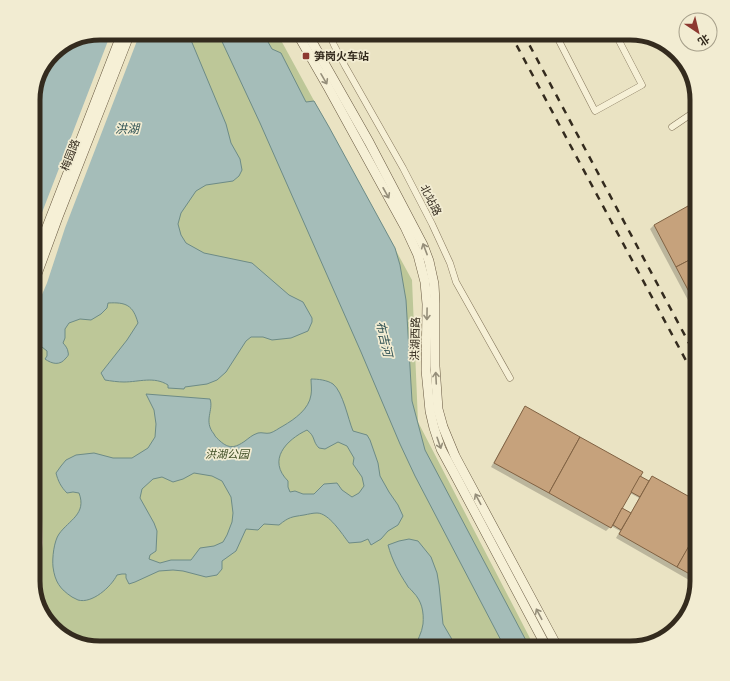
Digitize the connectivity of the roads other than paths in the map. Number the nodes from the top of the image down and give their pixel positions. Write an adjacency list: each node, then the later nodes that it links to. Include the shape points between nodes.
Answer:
1 (119, 40): 10 (main road, 梅园路)
2 (127, 40): 11 (main road, 梅园路)
3 (301, 40): 13 (main road, 洪湖西路, one-way to 13, via 418,255 427,295 426,370 434,428 441,449)
4 (311, 40): 14 (main road, 洪湖西路, one-way to 4, via 455,456 443,427 438,409 434,284 423,245 369,142)
5 (332, 40): 12 (street, 北站路, via 403,168 450,262 456,282)
6 (559, 40): 7 (street, via 595,111 642,85)
7 (619, 40)
8 (690, 115): 9 (street)
9 (672, 127)
10 (40, 245)
11 (40, 266)
12 (510, 378)
13 (543, 641)
14 (554, 641)

